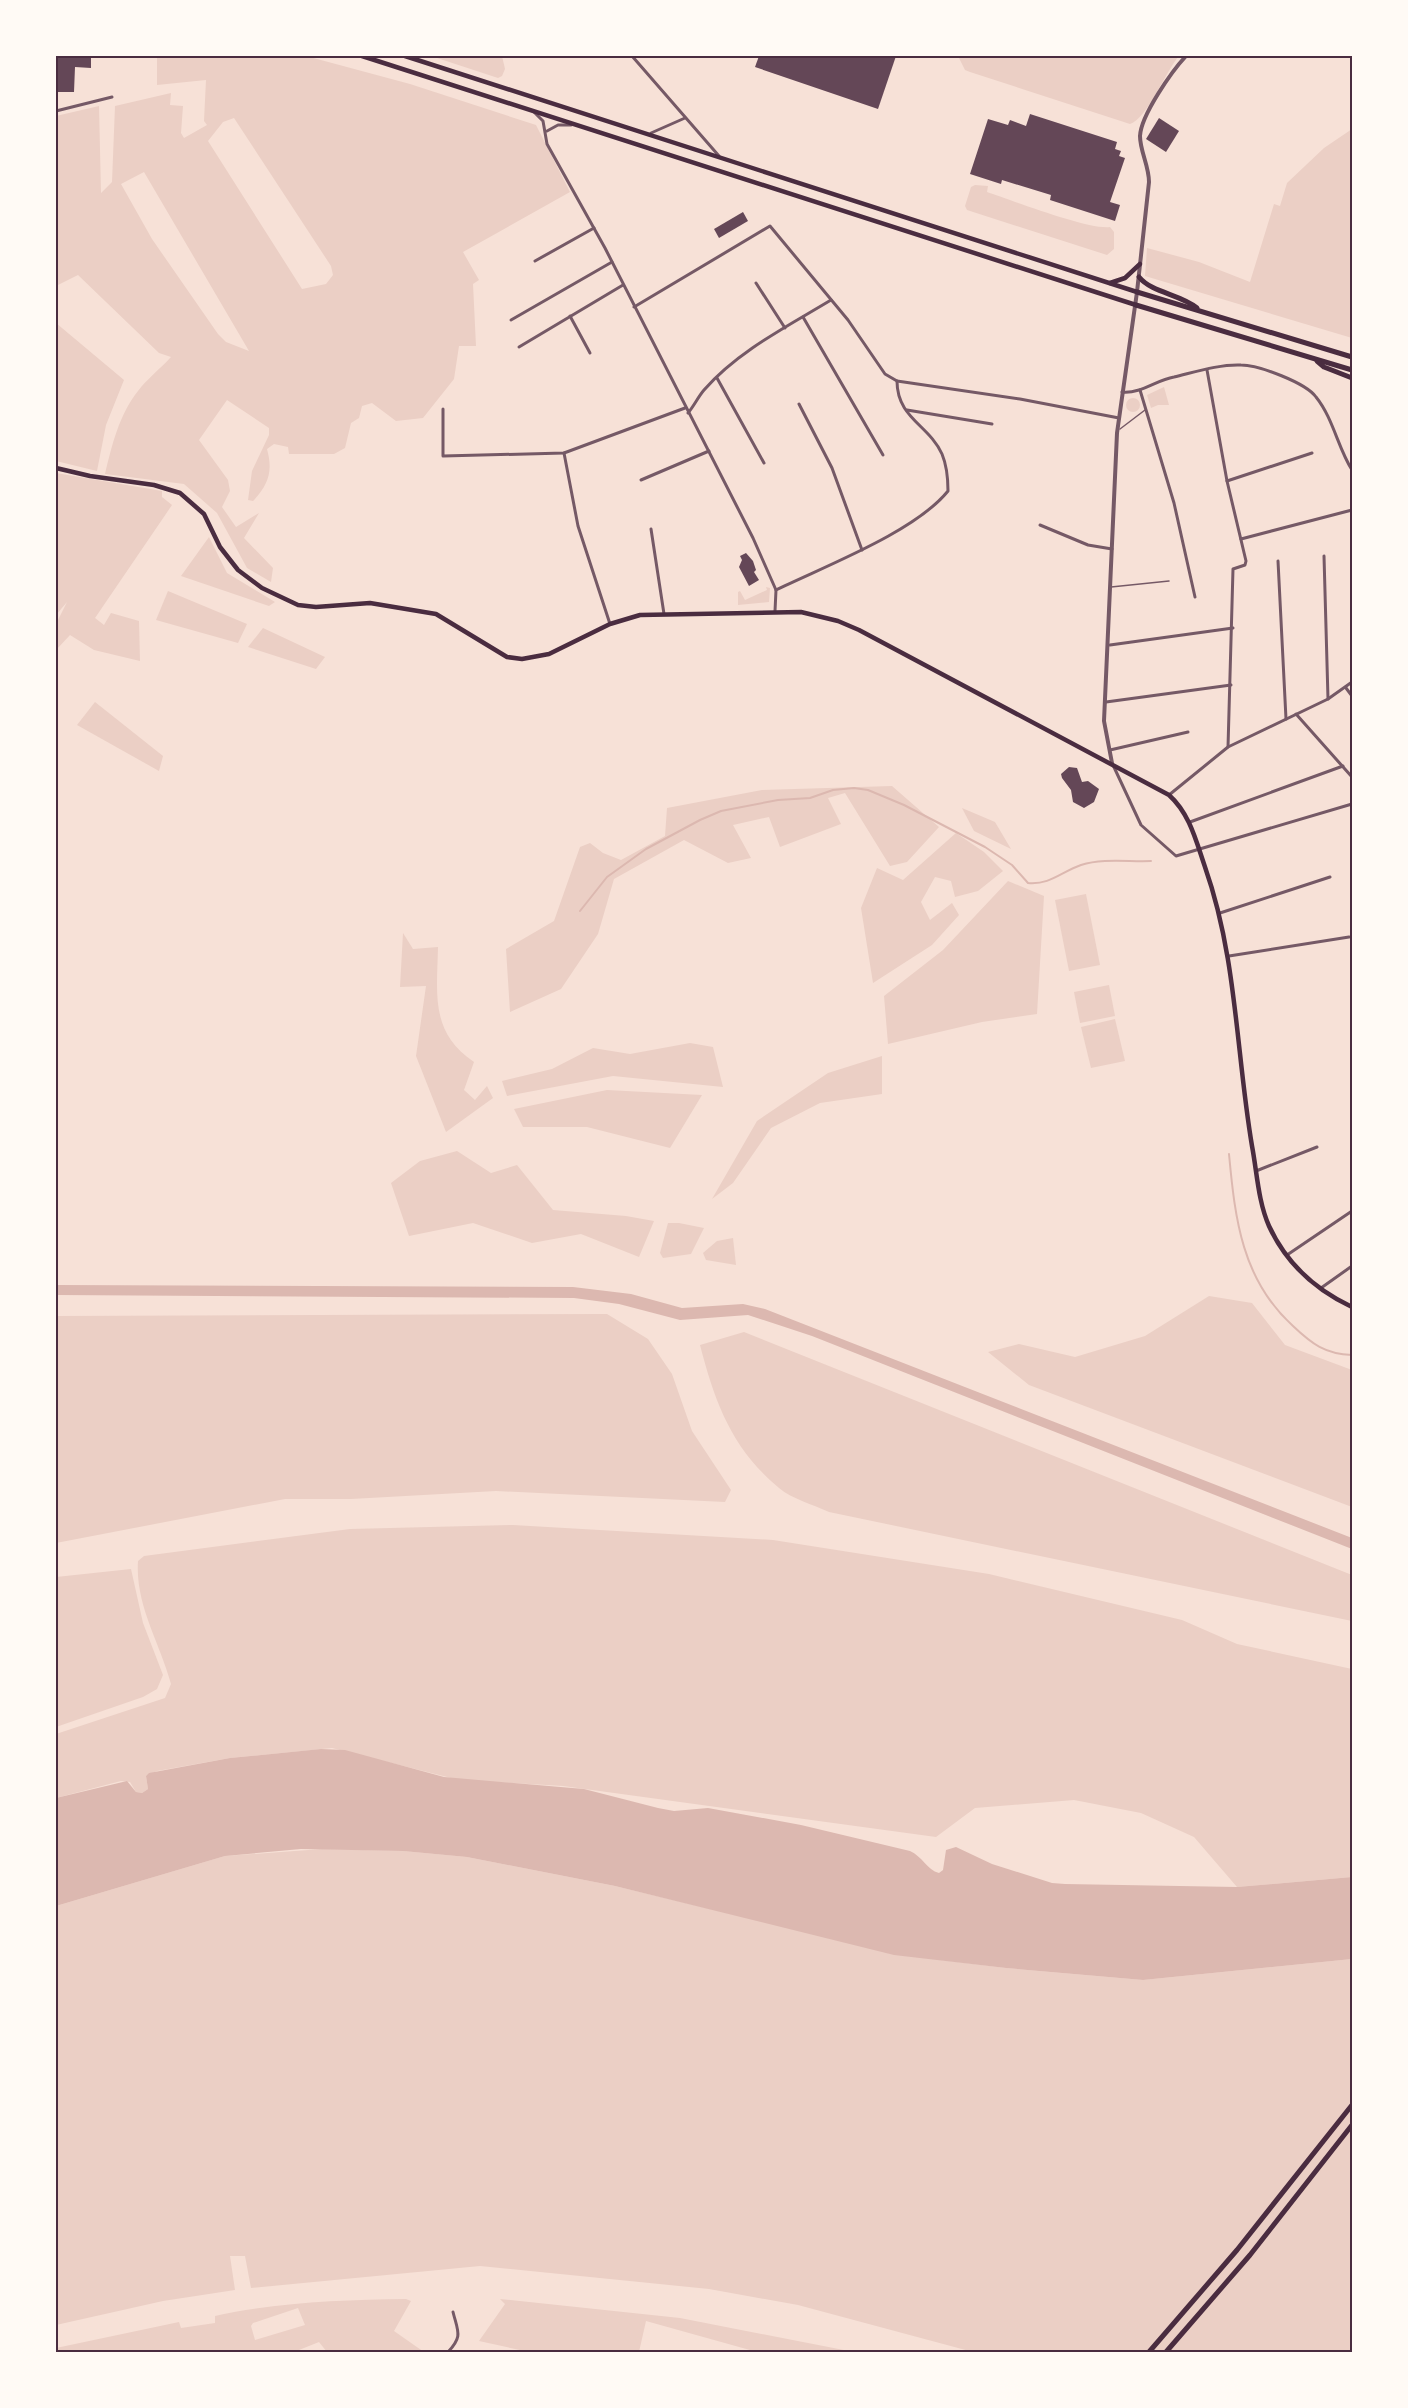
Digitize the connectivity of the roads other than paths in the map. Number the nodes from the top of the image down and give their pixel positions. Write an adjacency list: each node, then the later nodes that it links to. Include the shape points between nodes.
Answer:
1 (362, 56): 6 (main road)
2 (405, 56): 11 (main road)
3 (632, 56): 8 (street)
4 (1186, 56): 16 (street, via 1166,82 1140,133 1149,172)
5 (112, 97): 7 (street)
6 (531, 108): 9 (main road); 10 (street)
7 (56, 111)
8 (685, 118): 11 (street); 12 (street)
9 (580, 124): 10 (street, via 558,125); 23 (main road)
10 (547, 131): 13 (street, via 548,144)
11 (651, 134): 12 (main road)
12 (720, 157): 19 (main road)
13 (594, 228): 14 (street); 15 (street)
14 (535, 261)
15 (612, 262): 20 (street); 28 (street)
16 (1140, 264): 17 (street); 19 (main road, via 1125,278)
17 (1139, 277): 21 (street); 25 (highway, via 1144,283 1183,298)
18 (756, 283): 29 (street)
19 (1110, 283): 21 (main road)
20 (623, 285): 24 (street); 26 (street)
21 (1137, 292): 23 (street); 25 (highway)
22 (831, 300): 24 (street, via 770,226); 27 (street); 38 (street, via 885,374)
23 (1136, 305): 33 (highway); 40 (street)
24 (634, 307): 42 (street)
25 (1200, 311): 32 (highway)
26 (570, 316): 30 (street); 31 (street)
27 (803, 317): 29 (street); 53 (street)
28 (511, 320)
29 (785, 328): 36 (street)
30 (519, 347)
31 (590, 353)
32 (1353, 357)
33 (1313, 358): 35 (highway); 37 (highway, via 1324,367)
34 (1207, 370): 39 (street, via 1170,377); 56 (street, via 1250,366 1307,388 1320,403); 58 (street)
35 (1353, 370)
36 (717, 378): 46 (street); 54 (street)
37 (1353, 378)
38 (897, 381): 45 (street, via 897,395); 47 (street)
39 (1140, 390): 40 (street); 44 (street)
40 (1122, 392): 47 (street)
41 (799, 404): 64 (street, via 832,468)
42 (685, 408): 46 (street); 51 (street)
43 (444, 409): 51 (street, via 443,456)
44 (1147, 409): 49 (lane); 70 (street, via 1174,502)
45 (906, 410): 48 (street); 64 (street, via 941,452 948,491 938,503)
46 (688, 413): 50 (street)
47 (1119, 418): 49 (street)
48 (992, 424)
49 (1117, 432): 63 (street)
50 (709, 451): 57 (street); 69 (street)
51 (564, 453): 73 (street, via 578,526)
52 (1312, 453): 58 (street)
53 (883, 455)
54 (764, 463)
55 (56, 468): 73 (main road, via 180,493 204,514 220,547 238,570 262,588 298,605 370,603 436,614 494,651 522,659 549,654)
56 (1353, 471)
57 (641, 480)
58 (1227, 481): 62 (street)
59 (1353, 510): 62 (street)
60 (1041, 525): 63 (street, via 1088,545)
61 (651, 530): 72 (street)
62 (1241, 539): 74 (street, via 1246,561 1233,569)
63 (1112, 549): 68 (street)
64 (862, 550): 69 (street)
65 (1324, 556): 80 (street)
66 (1278, 561): 83 (street)
67 (1169, 581): 68 (lane)
68 (1110, 588): 75 (street)
69 (776, 590): 71 (street)
70 (1195, 597)
71 (775, 611): 72 (main road); 87 (main road, via 812,614 849,626)
72 (664, 614): 73 (main road, via 639,615)
73 (610, 624)
74 (1233, 627): 75 (street); 77 (street)
75 (1110, 645): 81 (street)
76 (1353, 682): 78 (street)
77 (1230, 685): 81 (street); 85 (street)
78 (1346, 688): 79 (street); 80 (street)
79 (1353, 696)
80 (1328, 699): 82 (street)
81 (1106, 702): 86 (street)
82 (1296, 714): 83 (street); 88 (street)
83 (1286, 719): 85 (street)
84 (1188, 732): 86 (street)
85 (1228, 747): 90 (street)
86 (1108, 750): 87 (street)
87 (1112, 763): 90 (main road); 93 (street, via 1141,825 1176,856)
88 (1343, 766): 89 (street); 92 (street)
89 (1353, 777)
90 (1169, 795): 92 (main road)
91 (1353, 804): 93 (street)
92 (1190, 822): 93 (main road)
93 (1199, 849): 95 (main road)
94 (1330, 877): 95 (street)
95 (1220, 913): 97 (main road)
96 (1349, 937): 97 (street)
97 (1229, 956): 99 (main road)
98 (1317, 1147): 99 (street)
99 (1256, 1171): 101 (main road, via 1269,1225)
100 (1353, 1211): 101 (street)
101 (1287, 1255): 103 (main road)
102 (1353, 1266): 103 (street)
103 (1320, 1289): 104 (main road)
104 (1353, 1307)
105 (1353, 2105): 109 (highway)
106 (1353, 2125): 110 (highway, via 1250,2255)
107 (453, 2312): 108 (street, via 459,2335)
108 (448, 2352)
109 (1149, 2352)
110 (1166, 2352)

